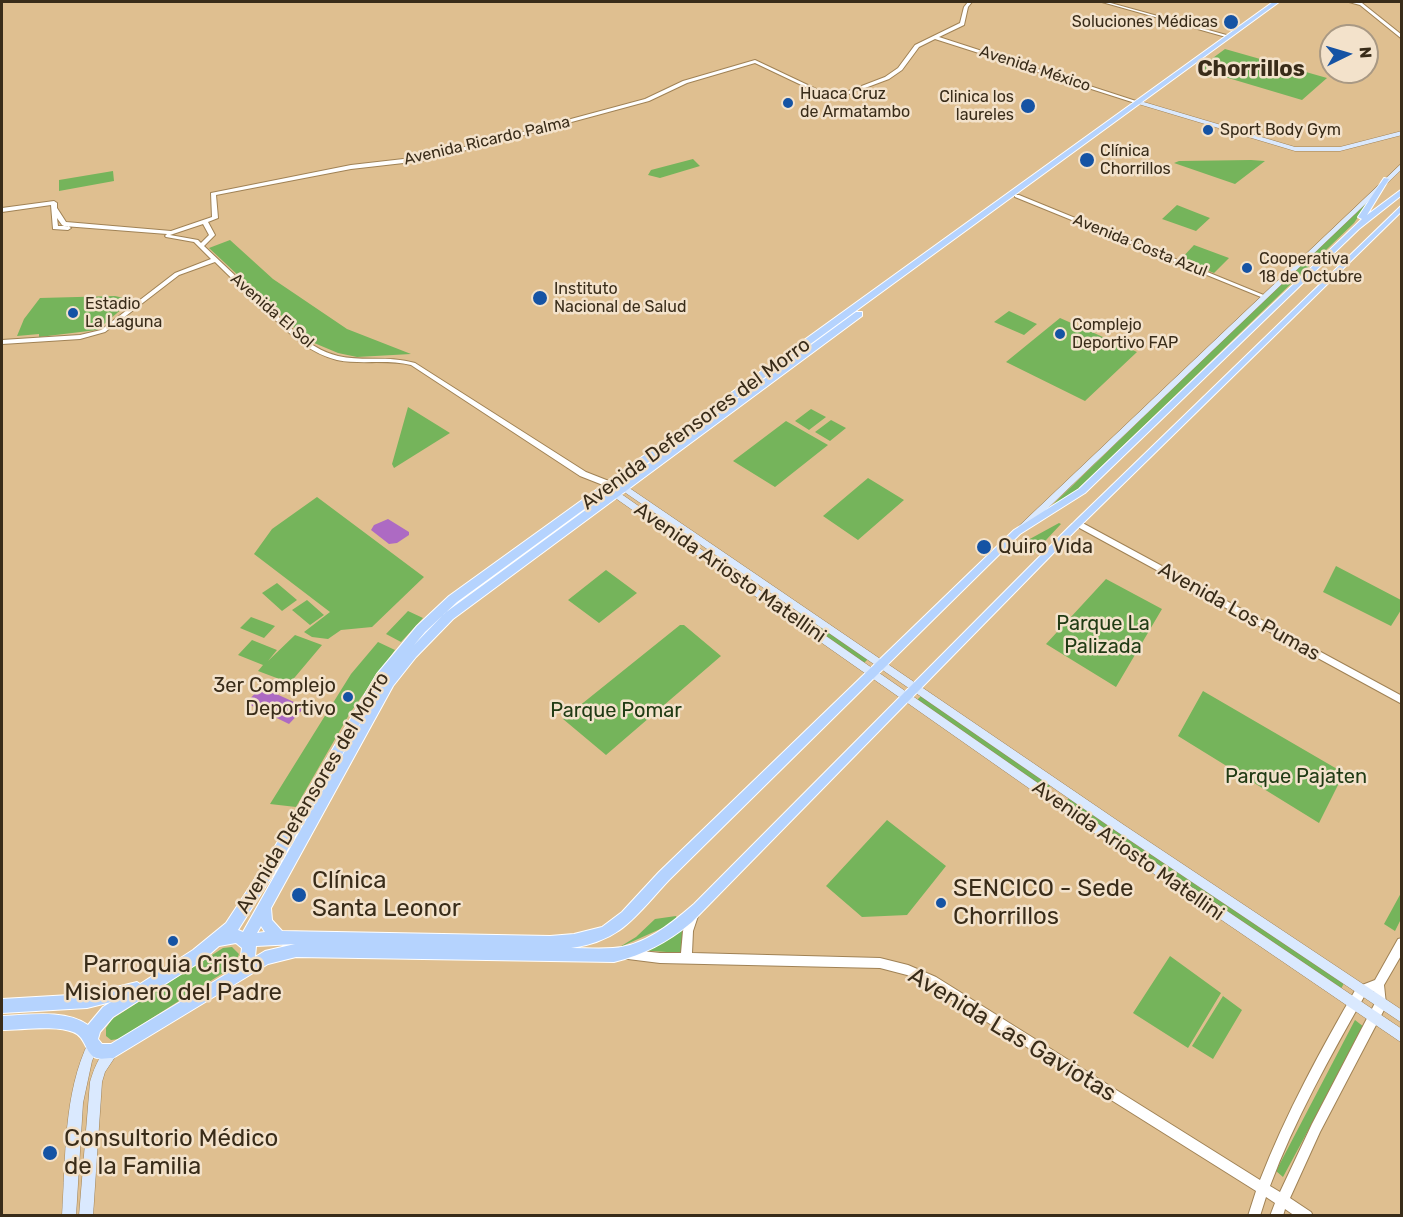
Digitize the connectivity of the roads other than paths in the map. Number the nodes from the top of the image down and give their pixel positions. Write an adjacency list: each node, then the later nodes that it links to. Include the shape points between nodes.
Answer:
1 (970, 2): 7 (street, via 962,24)
2 (1104, 2): 6 (street)
3 (1276, 2): 6 (main road, Avenida Defensores del Morro)
4 (1284, 2): 9 (main road, Avenida Defensores del Morro)
5 (1351, 2): 8 (street, via 1360,4)
6 (1228, 36): 9 (main road, Avenida Defensores del Morro)
7 (934, 37): 9 (street, Avenida México); 18 (street, Avenida Ricardo Palma, via 917,46 900,69 884,79 833,99 755,61 685,82 647,100 483,144 421,159 343,169 213,194 215,218)
8 (1401, 38)
9 (1140, 103): 10 (main road, via 1289,150 1335,152); 14 (main road, Avenida Defensores del Morro); 22 (main road, Avenida Defensores del Morro)
10 (1400, 135)
11 (1401, 165): 12 (main road)
12 (1386, 179): 19 (main road); 23 (main road)
13 (1401, 191): 19 (main road)
14 (1017, 196): 22 (main road, Avenida Defensores del Morro); 23 (street, Avenida Costa Azul)
15 (55, 206): 17 (street); 18 (street, via 64,224 171,233); 20 (street, Avenida El Sol, via 55,228 177,237)
16 (1401, 207): 27 (main road)
17 (2, 210)
18 (205, 222): 20 (street, via 212,235)
19 (1356, 227): 28 (main road, via 1082,491)
20 (201, 246): 21 (street, Avenida El Sol)
21 (214, 260): 24 (street, via 177,274 103,331 80,337); 26 (street, Avenida El Sol, via 315,350 344,359 393,359 413,364 583,474)
22 (904, 277): 26 (main road, Avenida Defensores del Morro)
23 (1263, 296): 28 (main road)
24 (11, 341): 25 (street)
25 (2, 342)
26 (616, 488): 29 (main road, Avenida Ariosto Matellini); 32 (main road, Avenida Defensores del Morro, via 449,616 412,654 380,699); 36 (main road, Avenida Defensores del Morro, via 453,599 402,649 371,693 252,897)
27 (1077, 524): 30 (main road); 31 (street, Avenida Los Pumas)
28 (1017, 532): 29 (main road)
29 (877, 669): 30 (main road, Avenida Ariosto Matellini); 34 (main road, via 655,885 623,923 606,934 582,941 534,943)
30 (911, 693): 33 (main road); 43 (main road, Avenida Ariosto Matellini); 45 (main road, Avenida Ariosto Matellini)
31 (1401, 701)
32 (264, 905): 34 (main road, via 266,923); 35 (main road, Avenida Defensores del Morro)
33 (694, 913): 38 (main road, via 660,937); 39 (street, via 687,931)
34 (278, 937): 35 (main road)
35 (246, 940): 36 (main road, Avenida Defensores del Morro, via 233,936); 40 (main road, Avenida Defensores del Morro, via 248,958)
36 (217, 942): 41 (main road, Avenida Defensores del Morro)
37 (1401, 943): 42 (street)
38 (624, 954): 39 (street, Avenida Las Gaviotas); 40 (main road, via 296,950 266,958)
39 (686, 959): 53 (street, Avenida Las Gaviotas, via 880,963 908,970 932,981)
40 (233, 978): 52 (main road, Avenida Defensores del Morro)
41 (152, 984): 46 (main road, Avenida Defensores del Morro, via 95,1000); 51 (main road, Avenida Defensores del Morro, via 99,1020)
42 (1379, 984): 43 (street); 44 (street)
43 (1361, 991): 44 (main road, Avenida Ariosto Matellini); 45 (street)
44 (1381, 1004): 47 (main road, Avenida Ariosto Matellini); 48 (street)
45 (1353, 1005): 48 (main road, Avenida Ariosto Matellini); 53 (street)
46 (2, 1006)
47 (1401, 1017)
48 (1374, 1018): 50 (main road, Avenida Ariosto Matellini); 54 (street)
49 (2, 1023): 51 (main road, via 71,1024 81,1028)
50 (1401, 1036)
51 (92, 1043): 52 (main road, via 98,1051); 55 (main road, via 78,1087)
52 (113, 1051): 56 (main road, via 96,1082)
53 (1262, 1187): 54 (street, Avenida Las Gaviotas); 57 (street)
54 (1281, 1199): 58 (street); 59 (street, Avenida Las Gaviotas)
55 (69, 1215)
56 (86, 1215)
57 (1254, 1215)
58 (1276, 1215)
59 (1307, 1215)

